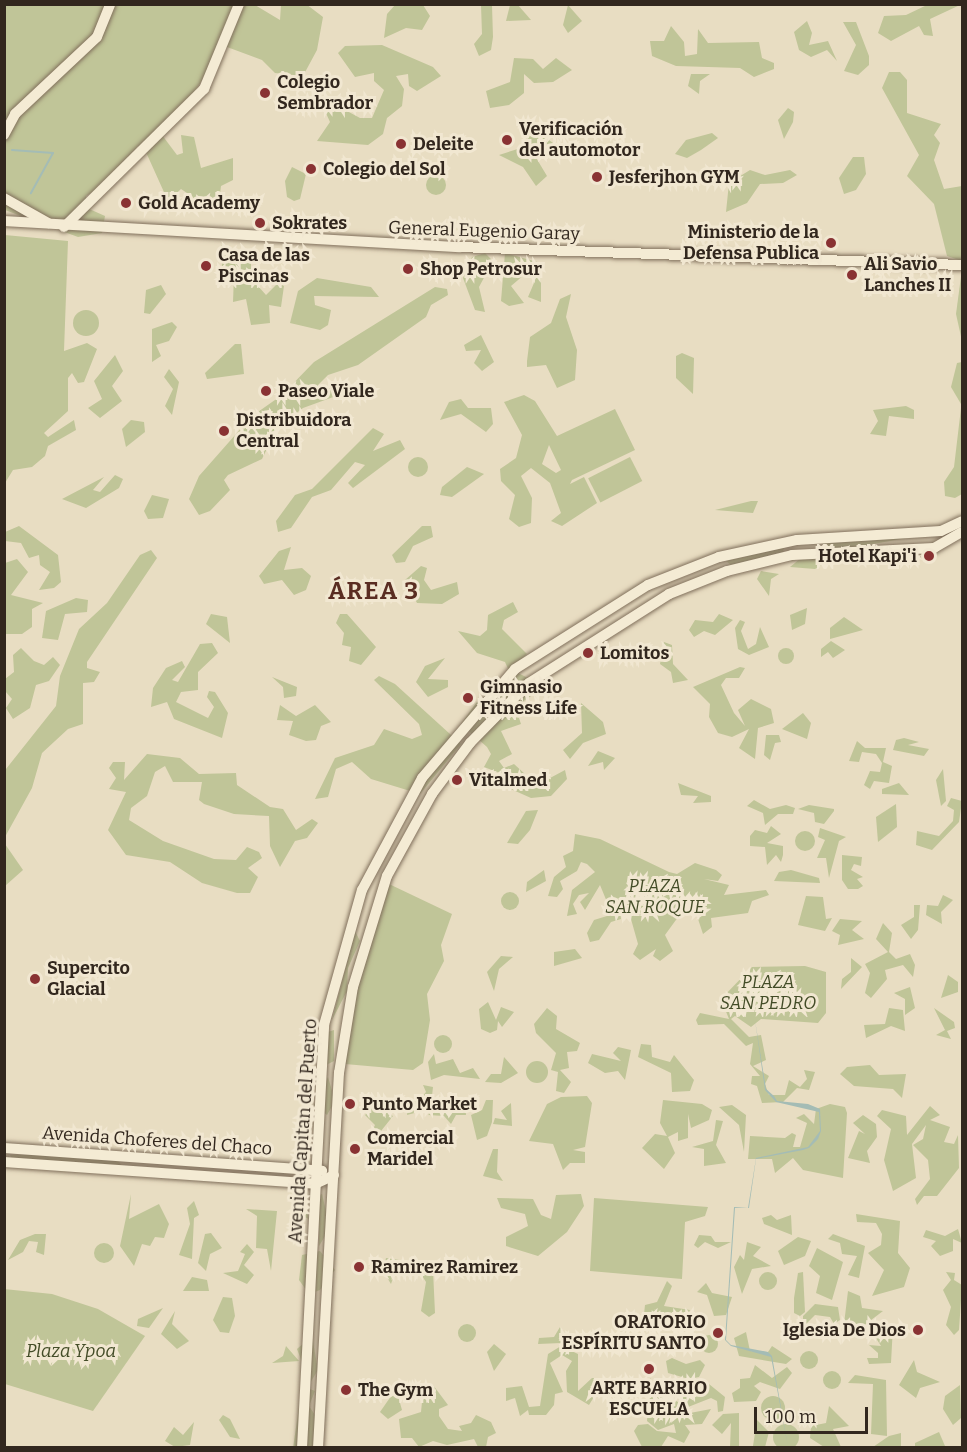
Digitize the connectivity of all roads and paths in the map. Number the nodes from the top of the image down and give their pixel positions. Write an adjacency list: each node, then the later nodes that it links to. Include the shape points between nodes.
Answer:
1 (110, 4): 3 (street, via 97,37 15,114)
2 (239, 4): 6 (street, via 204,89)
3 (4, 135)
4 (4, 198): 6 (street)
5 (4, 221): 6 (street, General Eugenio Garay)
6 (61, 227): 7 (street, General Eugenio Garay)
7 (963, 265)
8 (963, 522): 12 (street, Avenida Capitan del Puerto, via 941,531 797,540 706,561 607,608 515,669 412,793 362,890 324,1025)
9 (963, 532): 13 (street, Avenida Capitan del Puerto, via 934,548 792,555 696,582 583,644 529,683 470,742 420,812 366,928 339,1073)
10 (4, 1148): 12 (street, Avenida Choferes del Chaco)
11 (4, 1162): 14 (street, Avenida Choferes del Chaco)
12 (316, 1168): 13 (street, Avenida Choferes del Chaco); 14 (street, Avenida Capitan del Puerto)
13 (334, 1175): 14 (street, Avenida Choferes del Chaco); 16 (street, Avenida Capitan del Puerto)
14 (315, 1184): 15 (street, Avenida Capitan del Puerto)
15 (302, 1448)
16 (318, 1448)

